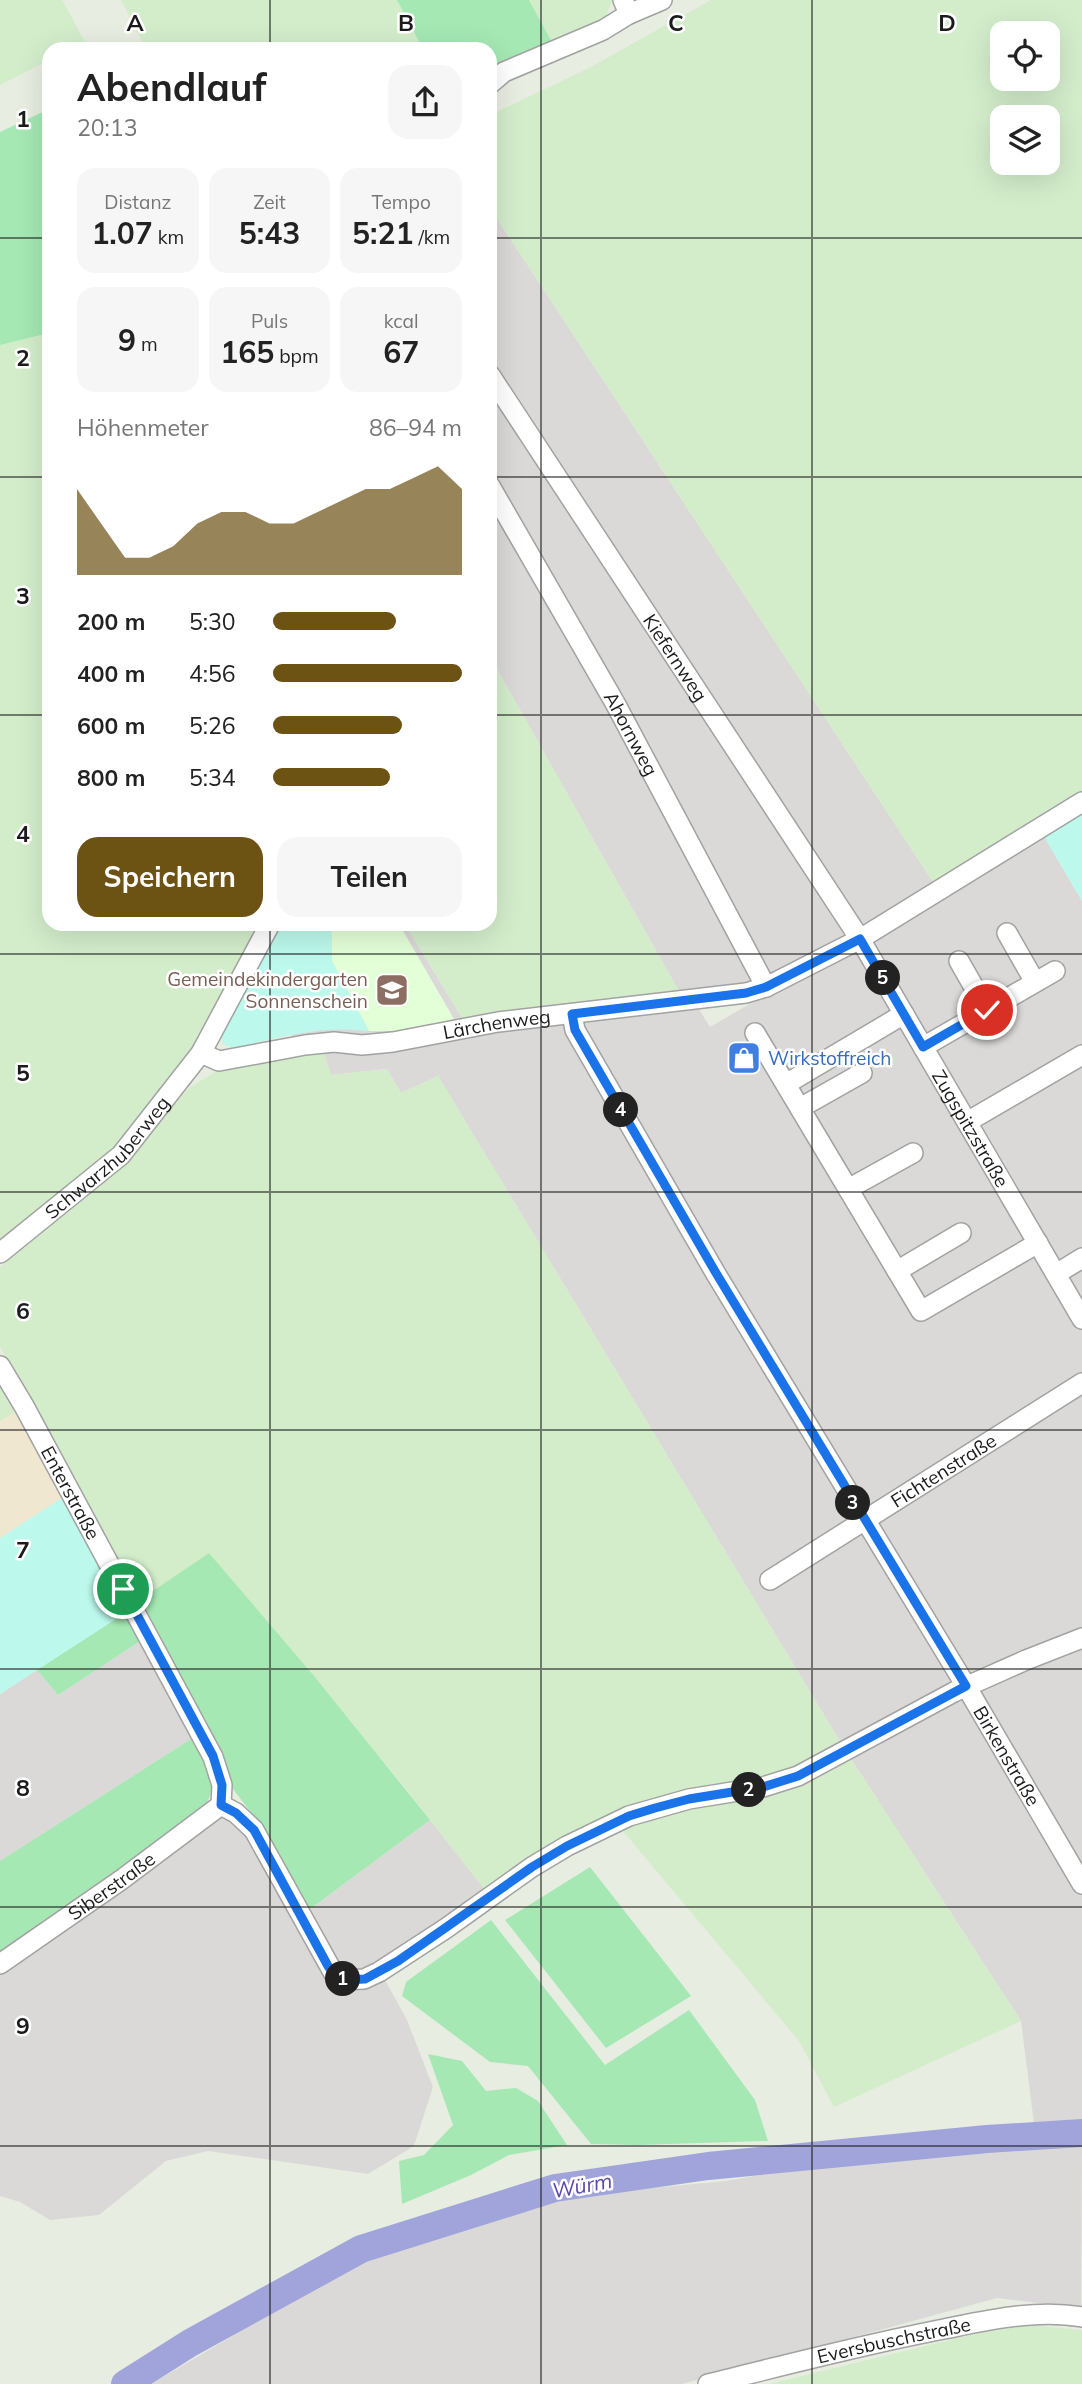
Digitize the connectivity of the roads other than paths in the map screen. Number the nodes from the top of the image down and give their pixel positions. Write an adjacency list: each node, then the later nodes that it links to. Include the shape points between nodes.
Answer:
1 (662, 0): 2 (street)
2 (626, 7): 3 (street, via 603,30)
3 (497, 78)
4 (497, 386): 9 (street, Kiefernweg)
5 (497, 498): 13 (street, Ahornweg, via 615,703)
6 (1082, 802): 9 (street, Lärchenweg)
7 (266, 931): 19 (street, Schwarzhuberweg)
8 (1007, 933): 12 (street)
9 (860, 939): 13 (street, Lärchenweg); 16 (street, Zugspitzstraße)
10 (959, 961): 14 (street)
11 (1055, 971): 12 (street)
12 (1035, 982): 14 (street)
13 (766, 987): 15 (street, Lärchenweg)
14 (987, 1010): 18 (street)
15 (572, 1014): 19 (street, Lärchenweg, via 498,1022 393,1042 305,1045 219,1061); 36 (street, Birkenstraße, via 575,1030)
16 (904, 1014): 18 (street, Zugspitzstraße); 22 (street)
17 (755, 1033): 22 (street)
18 (923, 1047): 24 (street, Zugspitzstraße)
19 (201, 1053): 29 (street, Schwarzhuberweg, via 121,1155)
20 (1082, 1055): 24 (street)
21 (862, 1073): 23 (street)
22 (786, 1084): 23 (street)
23 (800, 1108): 26 (street)
24 (967, 1122): 28 (street, Zugspitzstraße)
25 (913, 1153): 26 (street)
26 (848, 1189): 31 (street)
27 (961, 1233): 31 (street)
28 (1038, 1243): 31 (street, via 921,1311); 32 (street, Zugspitzstraße)
29 (0, 1253)
30 (1082, 1258): 32 (street)
31 (897, 1271)
32 (1056, 1273): 33 (street, Zugspitzstraße)
33 (1082, 1319)
34 (0, 1366): 40 (street, Enterstraße, via 213,1756 222,1785)
35 (1082, 1383): 36 (street, Fichtenstraße)
36 (864, 1521): 37 (street, Fichtenstraße); 39 (street, Birkenstraße)
37 (770, 1580)
38 (1082, 1638): 39 (street)
39 (966, 1686): 40 (street, via 798,1776 629,1816 532,1867 365,1979 343,1980 334,1974 254,1830); 41 (street, Birkenstraße)
40 (221, 1805): 42 (street, Siberstraße)
41 (1082, 1884)
42 (0, 1964)
43 (1081, 2316): 44 (street, Eversbuschstraße, via 987,2320)
44 (708, 2384)

